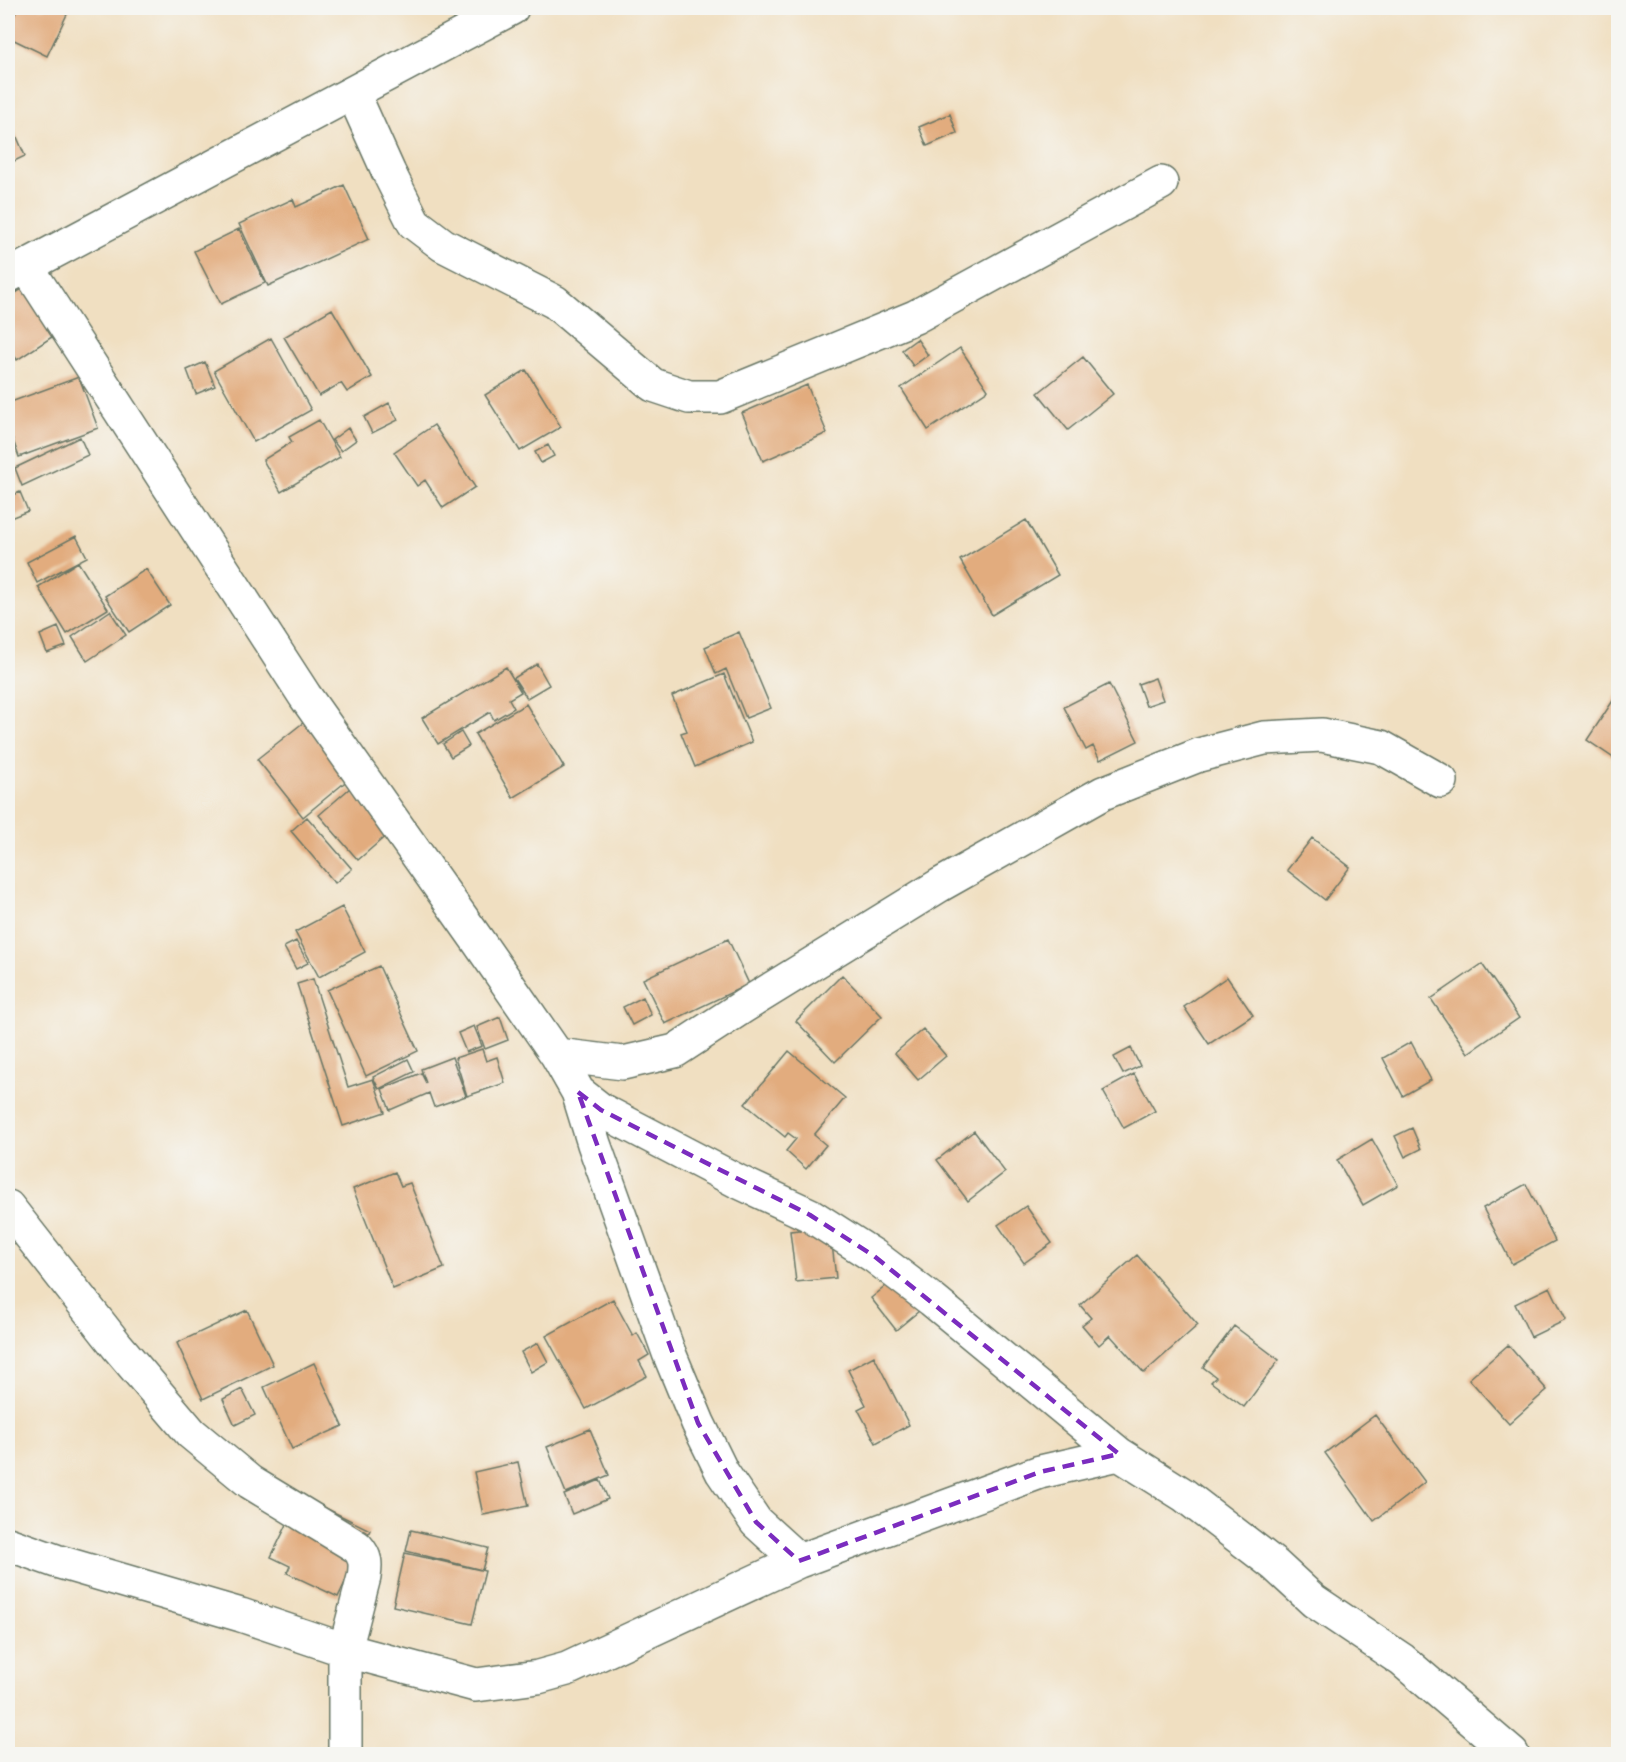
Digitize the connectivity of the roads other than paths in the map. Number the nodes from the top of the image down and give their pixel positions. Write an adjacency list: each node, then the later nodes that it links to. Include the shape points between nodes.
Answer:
1 (512, 8): 2 (street)
2 (353, 93): 3 (street, via 414,223 443,245 555,302 653,385 689,397 720,398 915,317); 4 (street)
3 (1161, 183)
4 (17, 272): 6 (street, via 305,696)
5 (1441, 781): 6 (street, via 1381,747 1323,735 1264,738 1199,755 1103,793 1072,810 940,885 675,1051 623,1063)
6 (556, 1055): 7 (street)
7 (578, 1092): 9 (street, via 601,1110 810,1215 874,1256); 11 (street, via 669,1353 698,1423 722,1472 756,1522)
8 (8, 1207): 12 (street, via 191,1433 250,1482 364,1555 364,1577)
9 (1119, 1454): 11 (street, via 1040,1472); 14 (street, via 1184,1495 1275,1565 1314,1601 1402,1660)
10 (8, 1544): 12 (street)
11 (799, 1562): 12 (street, via 567,1669 538,1677 476,1684)
12 (345, 1650): 13 (street)
13 (345, 1755)
14 (1512, 1755)

